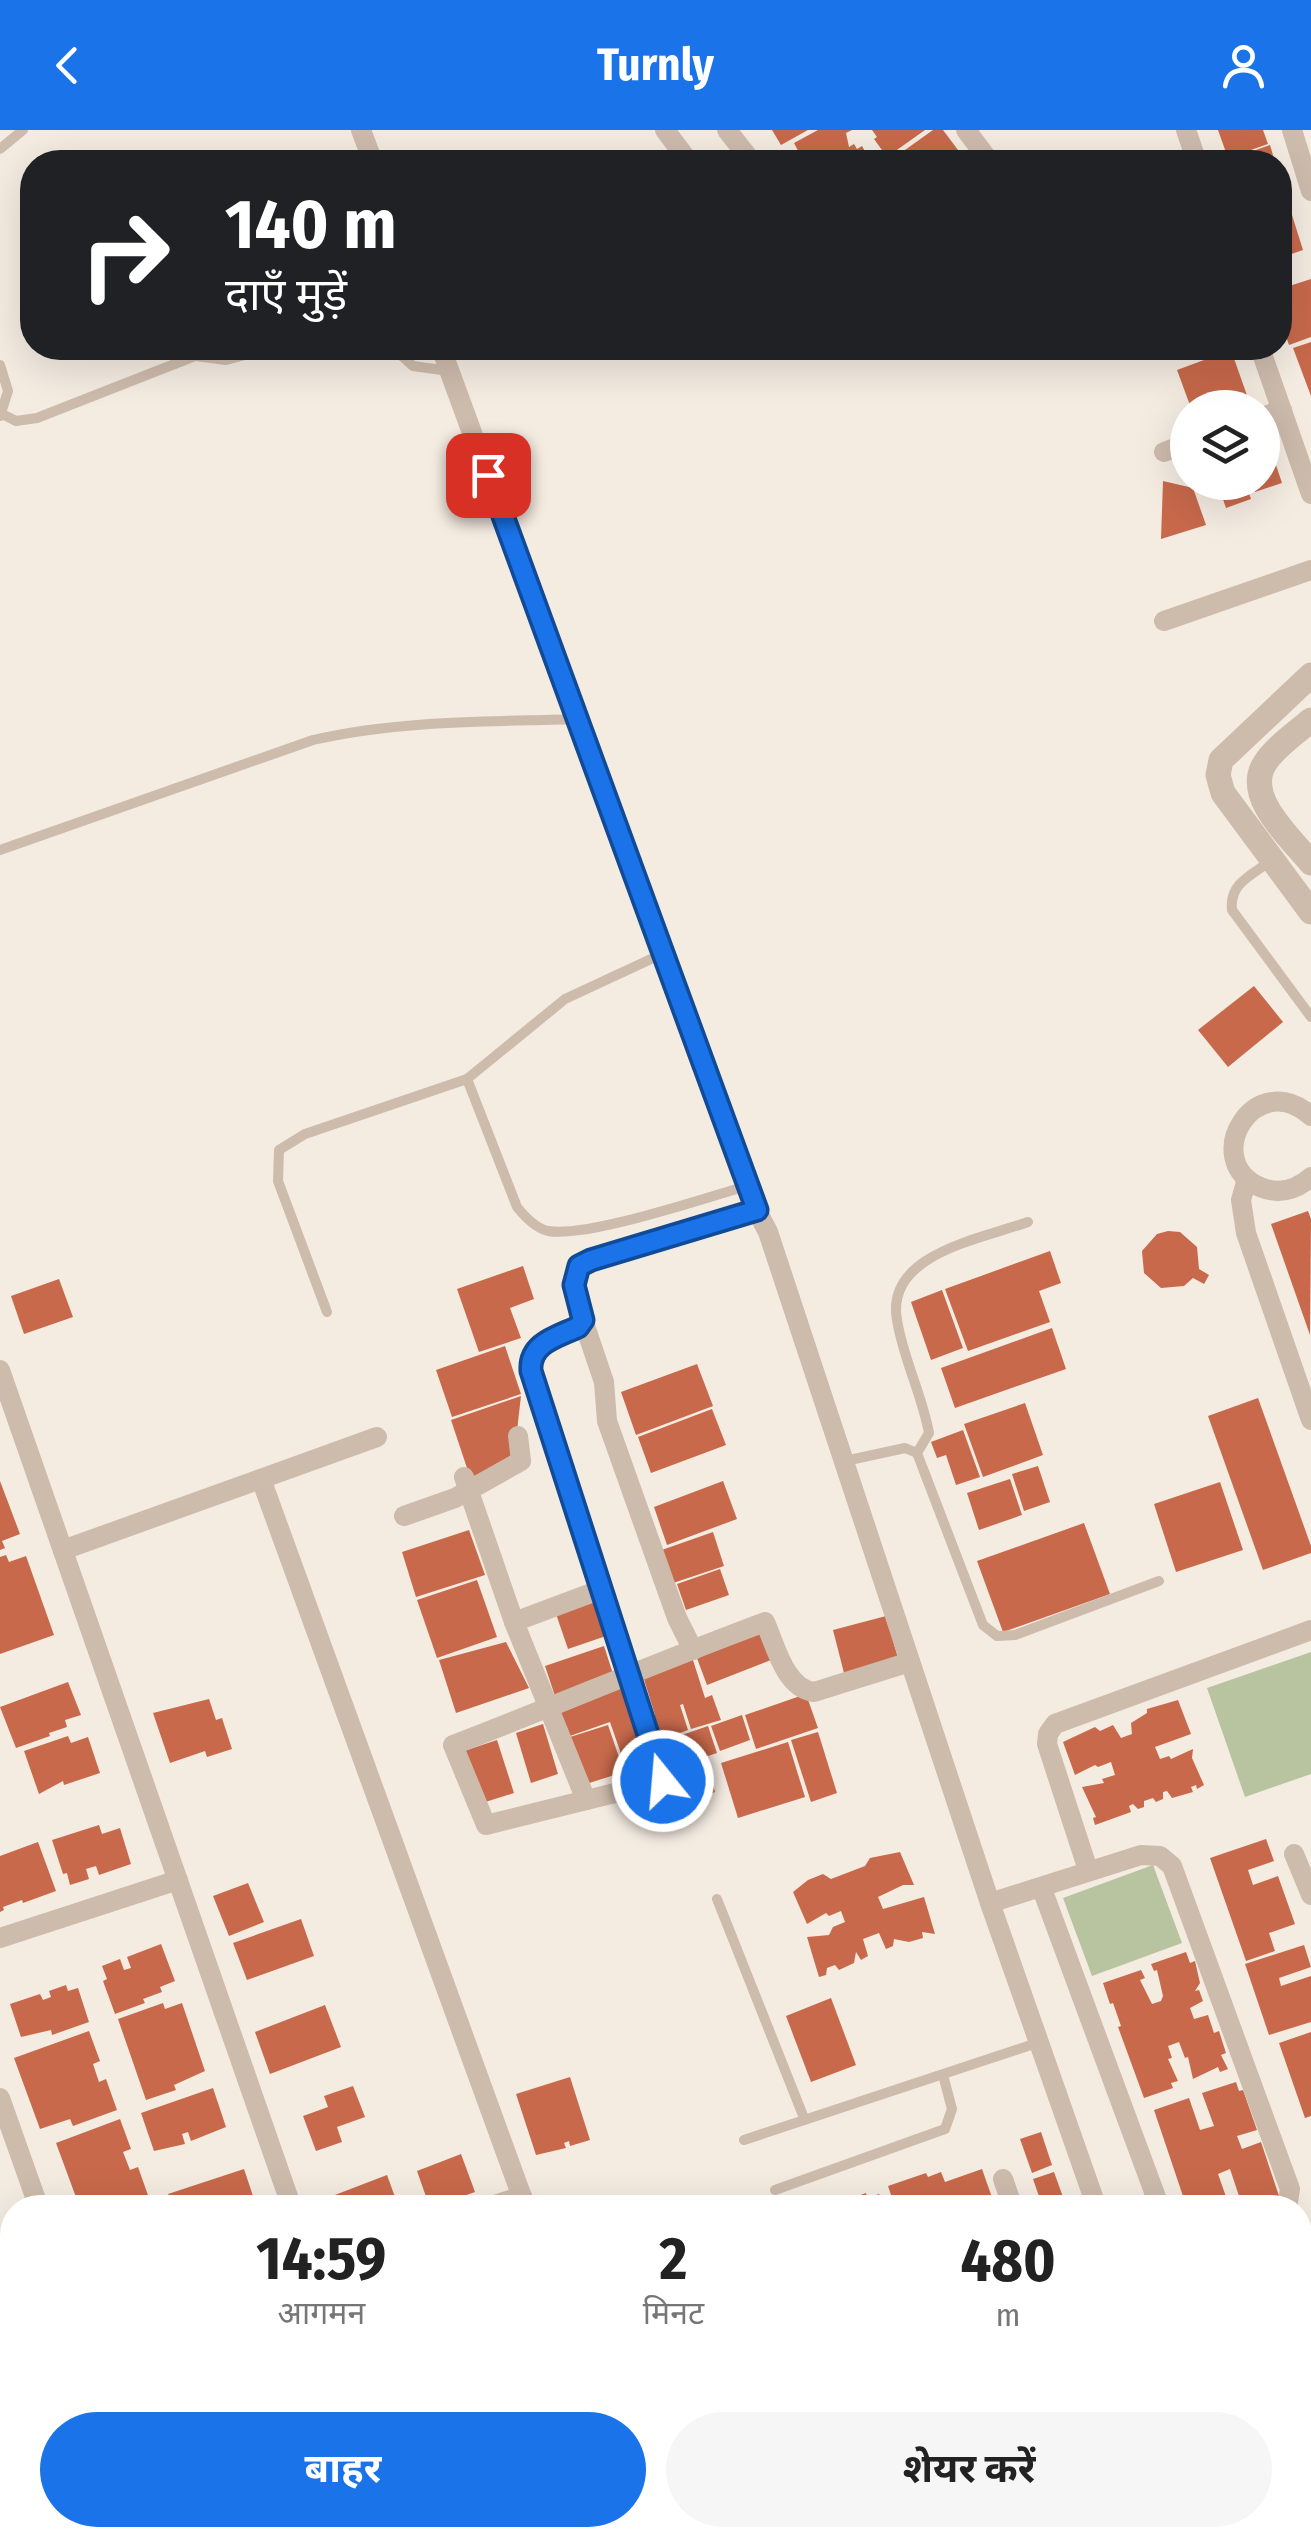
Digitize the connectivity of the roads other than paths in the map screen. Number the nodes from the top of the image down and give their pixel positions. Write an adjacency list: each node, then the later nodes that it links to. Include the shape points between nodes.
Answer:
1 (23, 130): 4 (lane)
2 (726, 130): 5 (street)
3 (1292, 130): 6 (street)
4 (0, 149)
5 (742, 150)
6 (1311, 191)
7 (185, 360): 14 (lane, via 37,418)
8 (405, 360): 12 (lane)
9 (446, 360): 12 (street)
10 (1262, 360): 13 (street)
11 (0, 365): 14 (lane, via 8,391)
12 (450, 371): 22 (street)
13 (1268, 390)
14 (1, 415)
15 (1280, 429): 18 (street)
16 (1170, 450): 17 (street)
17 (1164, 452)
18 (1310, 487)
19 (1311, 570): 20 (street)
20 (1164, 621)
21 (1311, 675): 24 (street)
22 (578, 719): 26 (lane, via 396,725 312,740); 30 (street)
23 (1311, 720): 25 (street, via 1264,763)
24 (1222, 760): 25 (street); 27 (street, via 1223,793)
25 (1258, 786): 28 (street)
26 (0, 850)
27 (1273, 860): 29 (street); 31 (lane, via 1235,886 1232,910)
28 (1311, 862)
29 (1311, 912)
30 (665, 952): 32 (lane, via 565,998); 36 (street)
31 (1311, 1018)
32 (467, 1079): 36 (lane, via 517,1207 546,1231 582,1229); 39 (lane, via 305,1134 280,1150 278,1181)
33 (1308, 1110): 35 (street, via 1267,1103 1243,1119 1233,1147)
34 (1311, 1177): 35 (street, via 1282,1191)
35 (1247, 1178): 42 (street, via 1241,1200 1246,1233)
36 (748, 1186): 37 (street)
37 (757, 1210): 40 (street, via 579,1266 574,1285); 46 (street)
38 (1028, 1222): 45 (lane, via 926,1258 904,1277 896,1317 929,1433)
39 (327, 1312)
40 (583, 1320): 52 (street, via 536,1348 530,1364); 55 (street, via 604,1382 607,1421)
41 (0, 1370): 50 (street)
42 (1311, 1420)
43 (377, 1436): 47 (street)
44 (518, 1436): 48 (street, via 521,1461)
45 (918, 1453): 46 (lane, via 904,1448); 51 (lane, via 988,1632 1015,1636)
46 (844, 1461): 56 (street)
47 (261, 1479): 50 (street); 78 (street)
48 (466, 1483): 49 (street, via 455,1498); 53 (street)
49 (404, 1516)
50 (63, 1550): 62 (street)
51 (1159, 1581)
52 (602, 1589): 53 (street); 57 (street)
53 (514, 1622): 58 (street)
54 (1311, 1630): 61 (street, via 1055,1724 1047,1744)
55 (692, 1650): 56 (street, via 765,1622 790,1679 814,1692); 57 (street)
56 (910, 1662): 66 (street)
57 (631, 1676): 58 (street); 59 (street, via 663,1781)
58 (547, 1709): 59 (street); 59 (street, via 453,1746 486,1825)
59 (586, 1800)
60 (1294, 1854): 64 (street)
61 (1088, 1870): 63 (street); 82 (street, via 1142,1855 1160,1856 1172,1866)
62 (178, 1880): 67 (street); 77 (street)
63 (1042, 1889): 66 (street); 81 (street)
64 (1311, 1895)
65 (717, 1900): 71 (lane)
66 (990, 1902): 68 (street)
67 (0, 1938)
68 (1040, 2042): 69 (lane); 80 (street)
69 (943, 2076): 71 (lane); 75 (lane, via 952,2109 946,2129)
70 (0, 2098): 72 (street)
71 (804, 2118): 73 (lane)
72 (6, 2134): 76 (street)
73 (744, 2140)
74 (1004, 2179): 79 (street)
75 (775, 2190)
76 (33, 2195)
77 (287, 2195)
78 (521, 2195)
79 (1009, 2195)
80 (1092, 2195)
81 (1155, 2195)
82 (1289, 2195)

